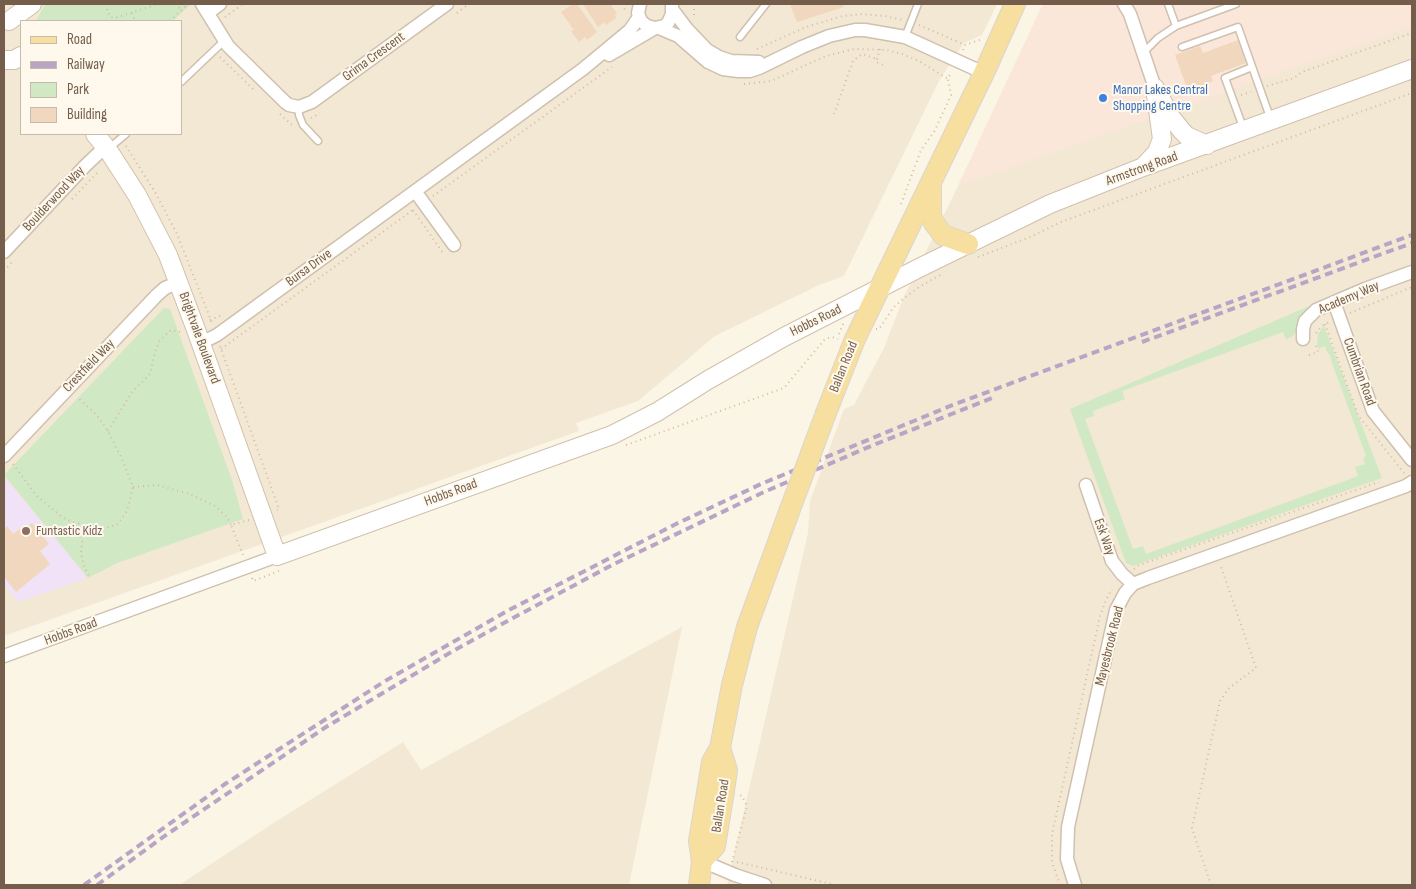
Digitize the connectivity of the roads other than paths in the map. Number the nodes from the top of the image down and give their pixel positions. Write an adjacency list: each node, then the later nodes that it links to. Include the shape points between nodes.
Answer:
1 (32, 4): 14 (street)
2 (39, 4): 13 (street)
3 (447, 4): 29 (street, Grima Crescent, via 312,102)
4 (766, 4): 18 (lane)
5 (918, 4): 17 (lane)
6 (1015, 4): 26 (main road, Ballan Road)
7 (1124, 4): 21 (street)
8 (1168, 4): 15 (lane)
9 (1236, 4): 15 (lane)
10 (672, 5): 16 (street, via 668,23); 22 (street, via 698,41 719,57 746,63)
11 (212, 7): 19 (street)
12 (638, 9): 16 (street, via 644,24); 24 (street, Bursa Drive, via 630,30)
13 (31, 20)
14 (11, 23)
15 (1176, 26): 21 (lane)
16 (657, 28): 22 (street, via 678,36 708,62 723,69 750,71); 24 (street, Bursa Drive)
17 (905, 37): 22 (street, via 865,30 842,32); 26 (street)
18 (740, 38)
19 (224, 41): 27 (lane); 29 (street, via 285,102)
20 (1182, 48): 23 (lane, via 1238,27)
21 (1143, 53): 28 (street)
22 (771, 61)
23 (1252, 67): 30 (lane); 31 (lane, via 1225,78)
24 (583, 69): 37 (street, Bursa Drive)
25 (1412, 69): 30 (street, Armstrong Road)
26 (984, 73): 36 (main road, Ballan Road)
27 (182, 81)
28 (1155, 88): 34 (street, via 1182,131); 35 (street, via 1162,140 1157,152)
29 (299, 107): 33 (lane, via 303,126)
30 (1272, 121): 31 (street, Armstrong Road)
31 (1244, 131): 34 (street, Armstrong Road)
32 (111, 141): 40 (street, Boulderwood Way); 42 (street, Brightvale Boulevard)
33 (318, 141)
34 (1207, 145): 35 (street, Armstrong Road)
35 (1143, 167): 39 (street, Armstrong Road, via 1050,204)
36 (931, 181): 39 (main road, via 930,215 934,223 943,235); 43 (main road, Ballan Road)
37 (415, 191): 38 (street, via 418,207); 45 (street, Bursa Drive)
38 (448, 249)
39 (972, 251): 43 (street, Armstrong Road)
40 (4, 252)
41 (1412, 272): 44 (street, Academy Way)
42 (179, 282): 45 (street, Brightvale Boulevard); 47 (street, Crestfield Way, via 157,295)
43 (879, 289): 51 (street, Hobbs Road, via 746,357 657,412 612,435); 54 (main road, Ballan Road, bridge, via 826,413 748,626 720,748 727,770 715,846)
44 (1334, 302): 46 (street, Academy Way, via 1310,315 1303,329); 48 (street, Cumbrian Road, via 1373,411)
45 (204, 335): 51 (street, Brightvale Boulevard)
46 (1303, 339)
47 (8, 460)
48 (1412, 460)
49 (1412, 482): 52 (street, via 1217,553)
50 (1086, 485): 52 (street, Esk Way, via 1112,561)
51 (279, 563): 53 (street, Hobbs Road, via 247,567)
52 (1129, 581): 57 (street, Mayesbrook Road, via 1116,610 1068,827 1067,859)
53 (4, 656)
54 (702, 861): 55 (main road, Ballan Road); 56 (street)
55 (702, 885)
56 (765, 885)
57 (1075, 885)

